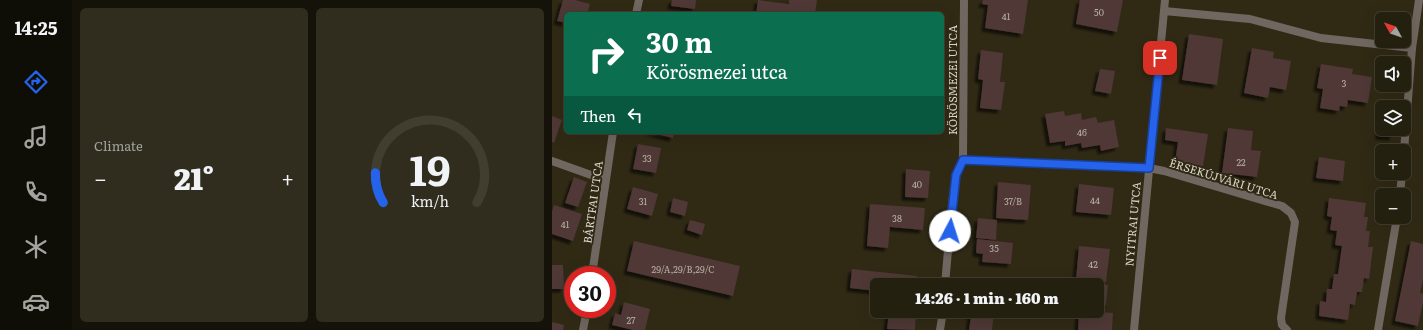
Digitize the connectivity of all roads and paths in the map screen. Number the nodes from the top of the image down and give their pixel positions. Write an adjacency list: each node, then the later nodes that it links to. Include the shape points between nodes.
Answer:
1 (639, 0): 6 (street)
2 (964, 0): 10 (street, KÖRÖSMEZEI UTCA)
3 (1165, 0): 5 (street, NYITRAI UTCA)
4 (1419, 0): 7 (street)
5 (1164, 11): 7 (street, via 1250,19 1321,38); 12 (street, NYITRAI UTCA)
6 (636, 12)
7 (1412, 48): 9 (street)
8 (613, 134): 13 (street, BÁRTFAI UTCA)
9 (1405, 144)
10 (963, 160): 12 (street); 16 (street, KÖRÖSMEZEI UTCA, via 956,175)
11 (552, 161): 13 (street)
12 (1149, 168): 21 (street, NYITRAI UTCA); 22 (street, ÉRSEKÚJVÁRI UTCA, via 1282,206 1291,213 1295,222 1281,318 1282,325)
13 (605, 180): 15 (street, BÁRTFAI UTCA)
14 (1396, 224): 23 (street)
15 (593, 266)
16 (946, 278)
17 (585, 318): 19 (street)
18 (941, 318): 20 (street)
19 (583, 330)
20 (940, 330)
21 (1134, 330)
22 (1287, 330)
23 (1378, 330)

